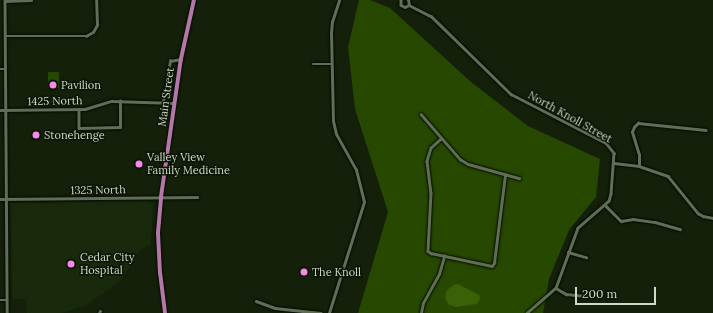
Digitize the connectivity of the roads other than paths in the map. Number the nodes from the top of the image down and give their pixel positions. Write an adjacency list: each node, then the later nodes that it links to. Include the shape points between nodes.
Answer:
1 (5, 0): 2 (street); 10 (street)
2 (32, 0)
3 (96, 0): 11 (street, via 97,25 93,32 86,36)
4 (194, 0): 12 (main road, Main Street)
5 (339, 0): 14 (street, via 332,22)
6 (401, 0): 8 (street, North Knoll Street, via 402,6)
7 (408, 0): 8 (street)
8 (409, 5): 26 (street, North Knoll Street, via 431,16 510,94 606,143 614,153)
9 (0, 17): 10 (street)
10 (5, 17): 11 (street)
11 (6, 36): 16 (street)
12 (181, 59): 18 (street, via 170,61); 19 (main road, Main Street)
13 (312, 64): 14 (street)
14 (331, 64): 49 (street, via 333,121 336,134 356,170 364,202)
15 (0, 69): 16 (street)
16 (6, 69): 22 (street)
17 (120, 101): 18 (street, 1425 North); 20 (street, 1425 North); 20 (street, via 120,127 79,128)
18 (163, 102): 19 (street, 1425 North)
19 (174, 103): 31 (main road, Main Street)
20 (79, 109): 22 (street, 1425 North)
21 (0, 110): 22 (street, 1425 North)
22 (7, 110): 33 (street)
23 (421, 114): 25 (street)
24 (706, 130): 27 (street, via 638,123 632,132 639,154)
25 (442, 139): 28 (street, via 468,164); 38 (street, via 431,148 426,161 431,193 428,251)
26 (614, 163): 27 (street); 34 (street, North Knoll Street, via 611,194)
27 (639, 166): 35 (street, via 668,176 698,213)
28 (505, 175): 29 (street); 38 (street, via 492,266)
29 (519, 178)
30 (197, 197): 31 (street, 1325 North)
31 (161, 198): 33 (street, 1325 North); 47 (main road, Main Street, via 158,233)
32 (0, 199): 33 (street, 1325 North)
33 (6, 199): 43 (street)
34 (605, 205): 36 (street, via 621,221 633,219); 37 (street, North Knoll Street, via 578,228)
35 (713, 218)
36 (680, 229)
37 (568, 252): 39 (street); 40 (street, North Knoll Street)
38 (444, 256): 45 (street, via 439,274)
39 (586, 257)
40 (556, 288): 41 (street, via 566,294); 51 (street)
41 (585, 296)
42 (0, 300): 43 (street)
43 (7, 300): 46 (street)
44 (256, 301): 48 (street, via 275,308)
45 (422, 311): 50 (street)
46 (8, 313)
47 (165, 313)
48 (321, 313)
49 (329, 313)
50 (425, 313)
51 (527, 313)

